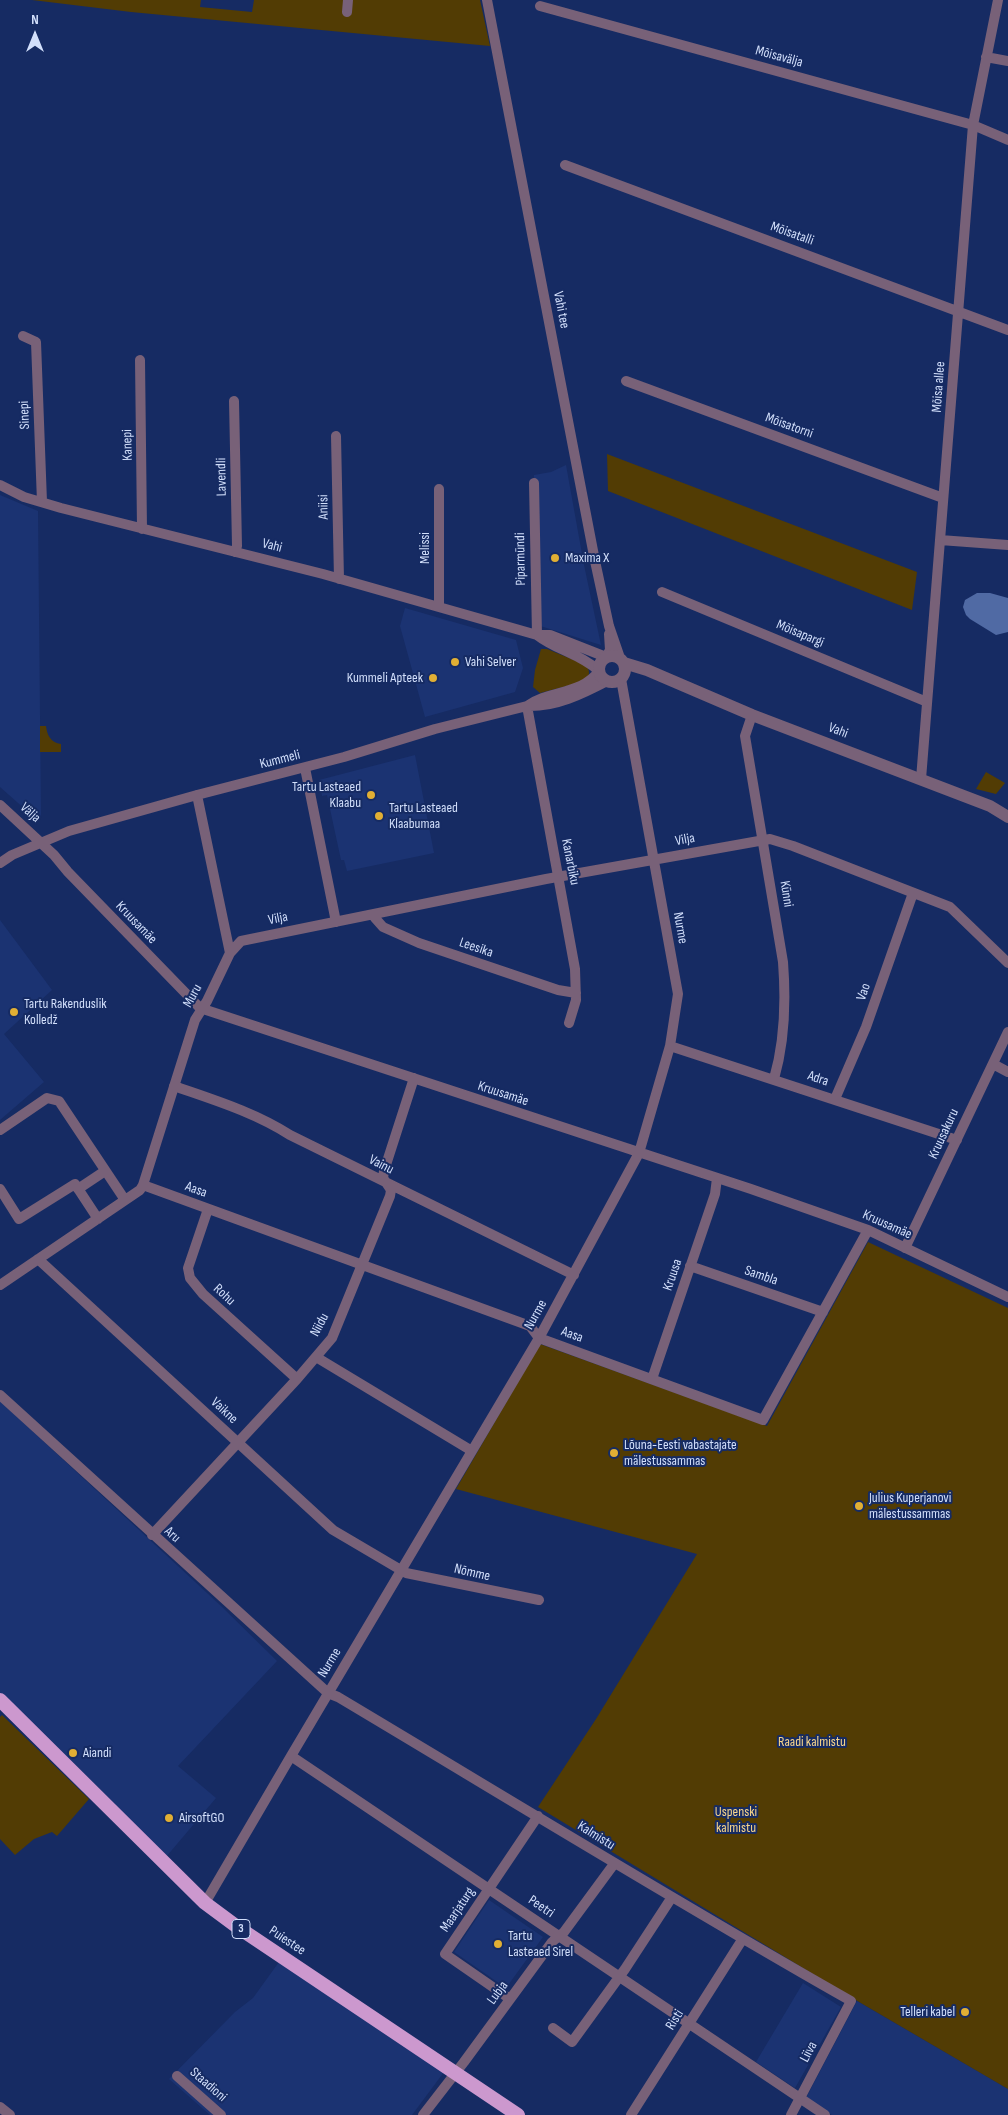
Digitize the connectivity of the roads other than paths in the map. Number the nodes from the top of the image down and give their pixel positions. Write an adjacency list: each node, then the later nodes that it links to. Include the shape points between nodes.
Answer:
1 (348, 0): 5 (street)
2 (487, 0): 30 (street, Vahi tee)
3 (998, 0): 6 (street, Mõisa allee)
4 (540, 6): 8 (street, Mõisavälja)
5 (347, 12)
6 (986, 57): 7 (street); 8 (street, Mõisa allee)
7 (1008, 61)
8 (973, 125): 9 (street, Mõisavälja); 11 (street, Mõisa allee)
9 (1008, 140)
10 (566, 165): 11 (street, Mõisatalli)
11 (958, 311): 12 (street, Mõisatalli); 21 (street, Mõisa allee)
12 (1008, 330)
13 (23, 336): 22 (street, Sinepi, via 36,342)
14 (140, 360): 23 (street, Kanepi)
15 (626, 381): 21 (street, Mõisatorni)
16 (234, 401): 26 (street, Lavendli)
17 (336, 436): 27 (street, Aniisi)
18 (534, 482): 31 (street, Piparmündi)
19 (0, 485): 22 (street, Vahi)
20 (439, 489): 29 (street, Melissi)
21 (943, 498): 24 (street, Mõisa allee)
22 (42, 502): 23 (street, Vahi)
23 (142, 528): 26 (street, Vahi)
24 (940, 540): 25 (street); 38 (street, Mõisa allee)
25 (1008, 545)
26 (235, 552): 27 (street, Vahi)
27 (339, 578): 29 (street, Vahi)
28 (662, 592): 38 (street, Mõisapargi)
29 (439, 606): 31 (street, Vahi)
30 (609, 626): 32 (street, Vahi tee, via 610,650); 33 (street, Vahi tee)
31 (537, 635): 32 (street, Vahi, via 550,635); 34 (street, Vahi)
32 (606, 657): 33 (street, via 612,655); 34 (street)
33 (622, 660): 35 (street, Vahi); 36 (street, via 626,667)
34 (599, 670): 37 (street); 39 (street, Kummeli, via 584,685 537,699)
35 (656, 675): 36 (street, Vahi, via 638,674); 40 (street, Vahi)
36 (622, 678): 37 (street, via 616,682); 48 (street, Nurme)
37 (607, 681): 39 (street, Kummeli, via 574,698 539,707)
38 (927, 702): 42 (street, Mõisa allee)
39 (527, 706): 41 (street, Kummeli, via 435,729); 50 (street, Kanarbiku)
40 (752, 715): 42 (street, Vahi); 46 (street, Künni, via 745,736)
41 (305, 768): 43 (street, Kummeli); 53 (street)
42 (922, 779): 45 (street, Vahi, via 990,806)
43 (197, 795): 47 (street, Kummeli); 54 (street)
44 (0, 805): 47 (street, Välja)
45 (1008, 817)
46 (763, 840): 48 (street, Vilja); 51 (street, Vilja, via 793,846); 64 (street, Künni, via 786,996)
47 (40, 842): 49 (street, Kummeli); 57 (street, Kruusamäe)
48 (654, 860): 50 (street, Vilja); 60 (street, Nurme, via 678,994)
49 (0, 863)
50 (559, 876): 52 (street, Vilja); 56 (street, Kanarbiku)
51 (913, 893): 55 (street, Vilja, via 950,906); 66 (street, Vao, via 866,1027)
52 (374, 914): 53 (street, Vilja); 56 (street, Leesika, via 383,926 419,943 558,990)
53 (336, 922): 54 (street, Vilja, via 241,941)
54 (230, 953): 57 (street, Muru)
55 (1008, 963)
56 (576, 992): 58 (street, Kanarbiku)
57 (202, 1008): 63 (street, Kruusamäe); 65 (street, Muru, via 195,1020)
58 (569, 1023)
59 (1008, 1032): 61 (street, Kruusakuru)
60 (670, 1046): 64 (street, Adra); 69 (street, Nurme)
61 (993, 1064): 62 (street); 68 (street, Kruusakuru)
62 (1008, 1072)
63 (414, 1078): 69 (street, Kruusamäe); 72 (street, Niidu, via 384,1171)
64 (774, 1079): 66 (street, Adra)
65 (174, 1086): 72 (street, Vainu, via 255,1115); 73 (street, Muru)
66 (835, 1099): 68 (street, Adra)
67 (0, 1130): 70 (street, via 46,1098 54,1099 64,1107)
68 (956, 1140): 80 (street, Kruusakuru)
69 (639, 1153): 71 (street, Kruusamäe); 84 (street, Nurme)
70 (105, 1171): 75 (street); 76 (street)
71 (717, 1178): 79 (street, Kruusamäe); 83 (street, Kruusa, via 715,1194)
72 (386, 1183): 82 (street, Niidu, via 391,1190 390,1196); 84 (street, Vainu)
73 (144, 1185): 76 (street); 77 (street, Aasa)
74 (0, 1189): 75 (street, via 19,1219 75,1184)
75 (78, 1189): 78 (street)
76 (125, 1200): 78 (street)
77 (208, 1209): 82 (street, Aasa); 90 (street, Rohu, via 188,1268 190,1278 203,1294)
78 (98, 1218): 81 (street)
79 (868, 1230): 80 (street, Kruusamäe); 87 (street, Aasa)
80 (905, 1248): 86 (street, Kruusamäe)
81 (38, 1259): 85 (street); 93 (street, Vaikne)
82 (362, 1264): 88 (street, Aasa, via 530,1326); 89 (street, Niidu, via 332,1338)
83 (690, 1266): 87 (street, Sambla); 91 (street, Kruusa)
84 (574, 1275): 88 (street, Nurme)
85 (0, 1285)
86 (1008, 1297)
87 (823, 1312): 91 (street, Aasa, via 763,1420)
88 (539, 1338): 91 (street, Aasa); 94 (street, Nurme)
89 (316, 1358): 90 (street, Niidu); 94 (street)
90 (297, 1379): 93 (street, Niidu)
91 (652, 1379)
92 (0, 1394): 95 (street, Aru)
93 (237, 1442): 95 (street, Niidu); 96 (street, Vaikne, via 333,1530)
94 (472, 1451): 96 (street, Nurme)
95 (152, 1535): 98 (street, Aru)
96 (400, 1571): 97 (street, Nõmme); 98 (street, Nurme)
97 (539, 1600)
98 (328, 1693): 100 (street, Nurme); 101 (street, Kalmistu)
99 (0, 1700): 105 (highway, Puiestee / 3)
100 (290, 1756): 103 (street, Peetri); 105 (street, Nurme)
101 (538, 1816): 102 (street, Kalmistu); 103 (street, Maarjaturg)
102 (614, 1864): 104 (street, Kalmistu); 106 (street, Lubja)
103 (489, 1889): 106 (street, Peetri); 109 (street, Maarjaturg, via 445,1954)
104 (672, 1897): 107 (street, Kalmistu); 108 (street)
105 (205, 1904): 113 (highway, Puiestee / 3)
106 (559, 1936): 108 (street, Peetri); 109 (street, Lubja)
107 (742, 1940): 110 (street, Kalmistu); 111 (street, Risti)
108 (618, 1976): 111 (street, Peetri); 112 (street, via 572,2042)
109 (510, 1999): 113 (street, Lubja)
110 (851, 2001): 115 (street, Liiva)
111 (689, 2024): 115 (street, Peetri); 121 (street, Risti)
112 (553, 2028)
113 (456, 2072): 119 (street, Lubja); 120 (highway, Puiestee / 3)
114 (177, 2076): 118 (street, Staadioni)
115 (800, 2098): 122 (street, Liiva); 123 (street, Peetri)
116 (0, 2108): 117 (street)
117 (10, 2115)
118 (221, 2115)
119 (423, 2115)
120 (518, 2115)
121 (631, 2115)
122 (791, 2115)
123 (825, 2115)

